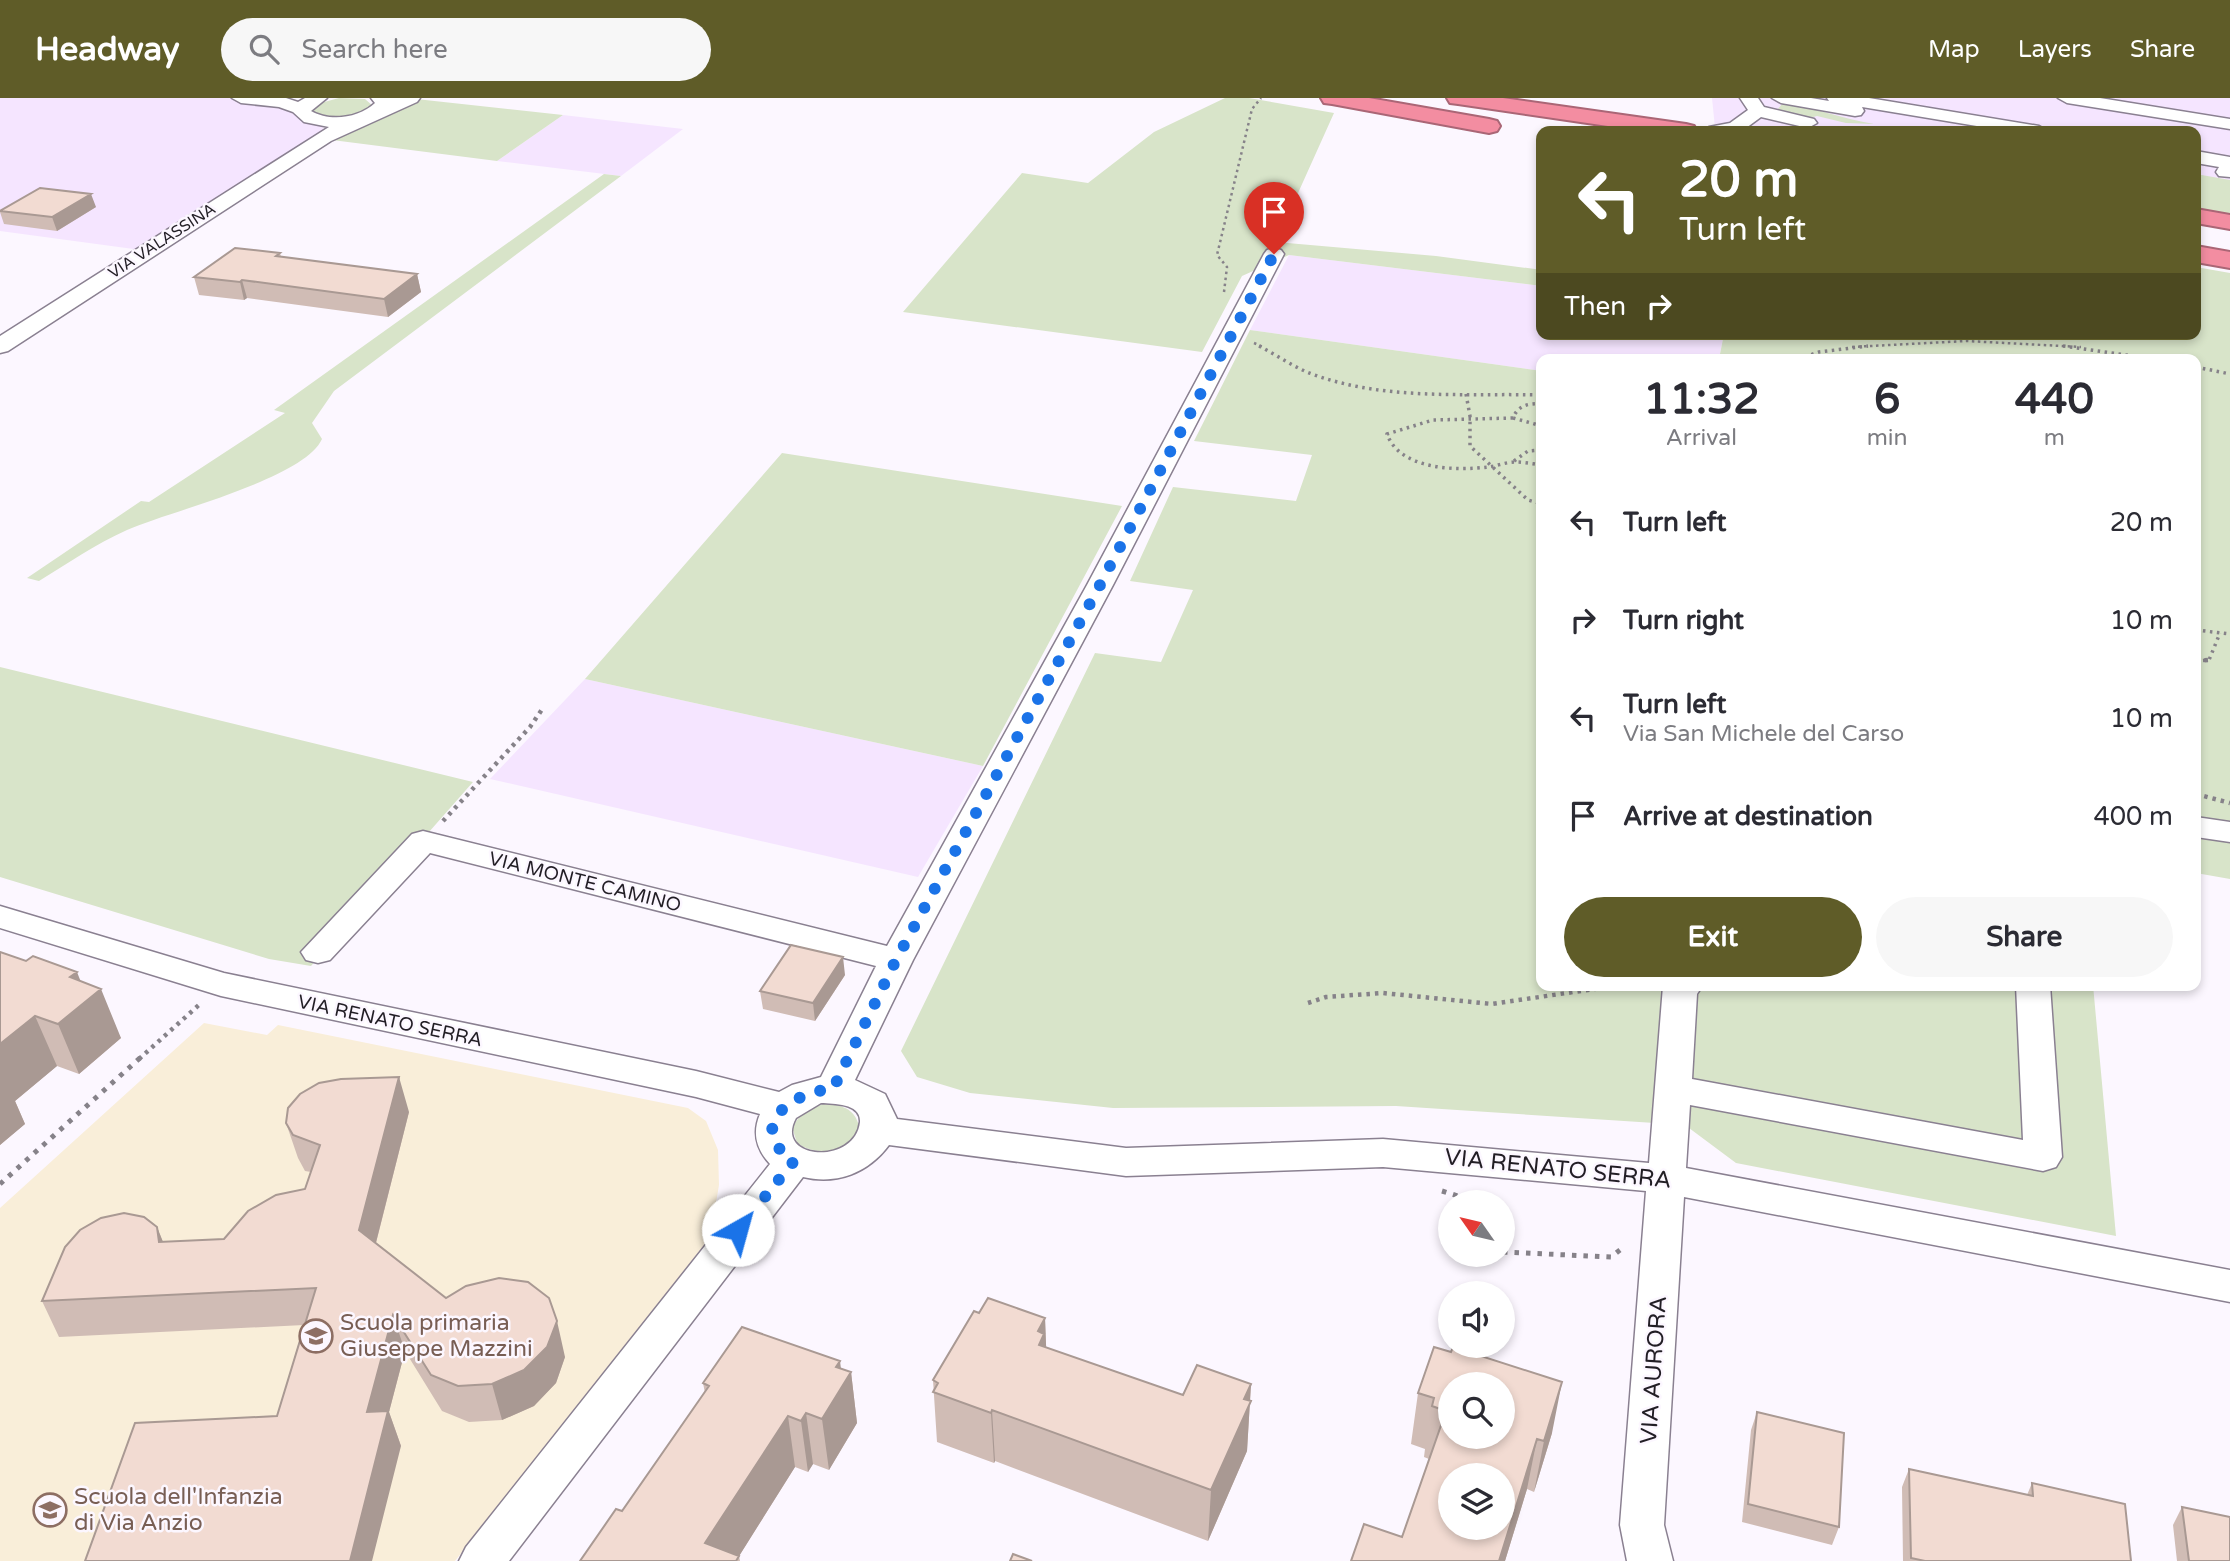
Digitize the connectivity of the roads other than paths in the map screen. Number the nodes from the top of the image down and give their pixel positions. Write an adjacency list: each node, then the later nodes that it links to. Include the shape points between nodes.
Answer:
1 (241, 98): 9 (street)
2 (411, 98): 13 (street, VIA VALASSINA)
3 (1332, 98): 22 (highway)
4 (1391, 98): 15 (highway)
5 (1458, 98): 16 (highway)
6 (1781, 98): 11 (street)
7 (1836, 98): 20 (street)
8 (2067, 98): 14 (street)
9 (275, 101): 10 (street)
10 (312, 102): 21 (street, via 305,115)
11 (1805, 103): 12 (street); 19 (street)
12 (1754, 105): 17 (street); 18 (street, via 1775,117)
13 (374, 109): 21 (street, VIA VALASSINA)
14 (2230, 124)
15 (1551, 126)
16 (1651, 126)
17 (1737, 126)
18 (1824, 126)
19 (1947, 126)
20 (2008, 126)
21 (323, 129): 27 (street, VIA VALASSINA)
22 (1510, 130)
23 (2201, 158): 25 (street, via 2230,163)
24 (2201, 168): 25 (street)
25 (2228, 173)
26 (1274, 254): 32 (street)
27 (0, 346)
28 (2201, 828): 29 (street)
29 (2230, 832)
30 (0, 917): 37 (street, VIA RENATO SERRA, via 221,985 696,1084)
31 (318, 952): 32 (street, VIA MONTE CAMINO, via 423,841)
32 (896, 960): 35 (street)
33 (1680, 991): 36 (street, VIA AURORA)
34 (2033, 991): 36 (street, via 2043,1157)
35 (833, 1089): 37 (street, via 811,1092); 38 (street, via 854,1093 871,1103)
36 (1673, 1089): 40 (street, VIA AURORA)
37 (784, 1107): 39 (street, via 774,1123 774,1139)
38 (879, 1130): 39 (street, via 863,1153 846,1162 810,1166); 40 (street, VIA RENATO SERRA, via 1126,1162 1383,1153)
39 (794, 1161): 42 (street)
40 (1667, 1179): 41 (street, VIA RENATO SERRA); 43 (street, VIA AURORA, via 1642,1525)
41 (2230, 1286)
42 (482, 1561)
43 (1650, 1561)

